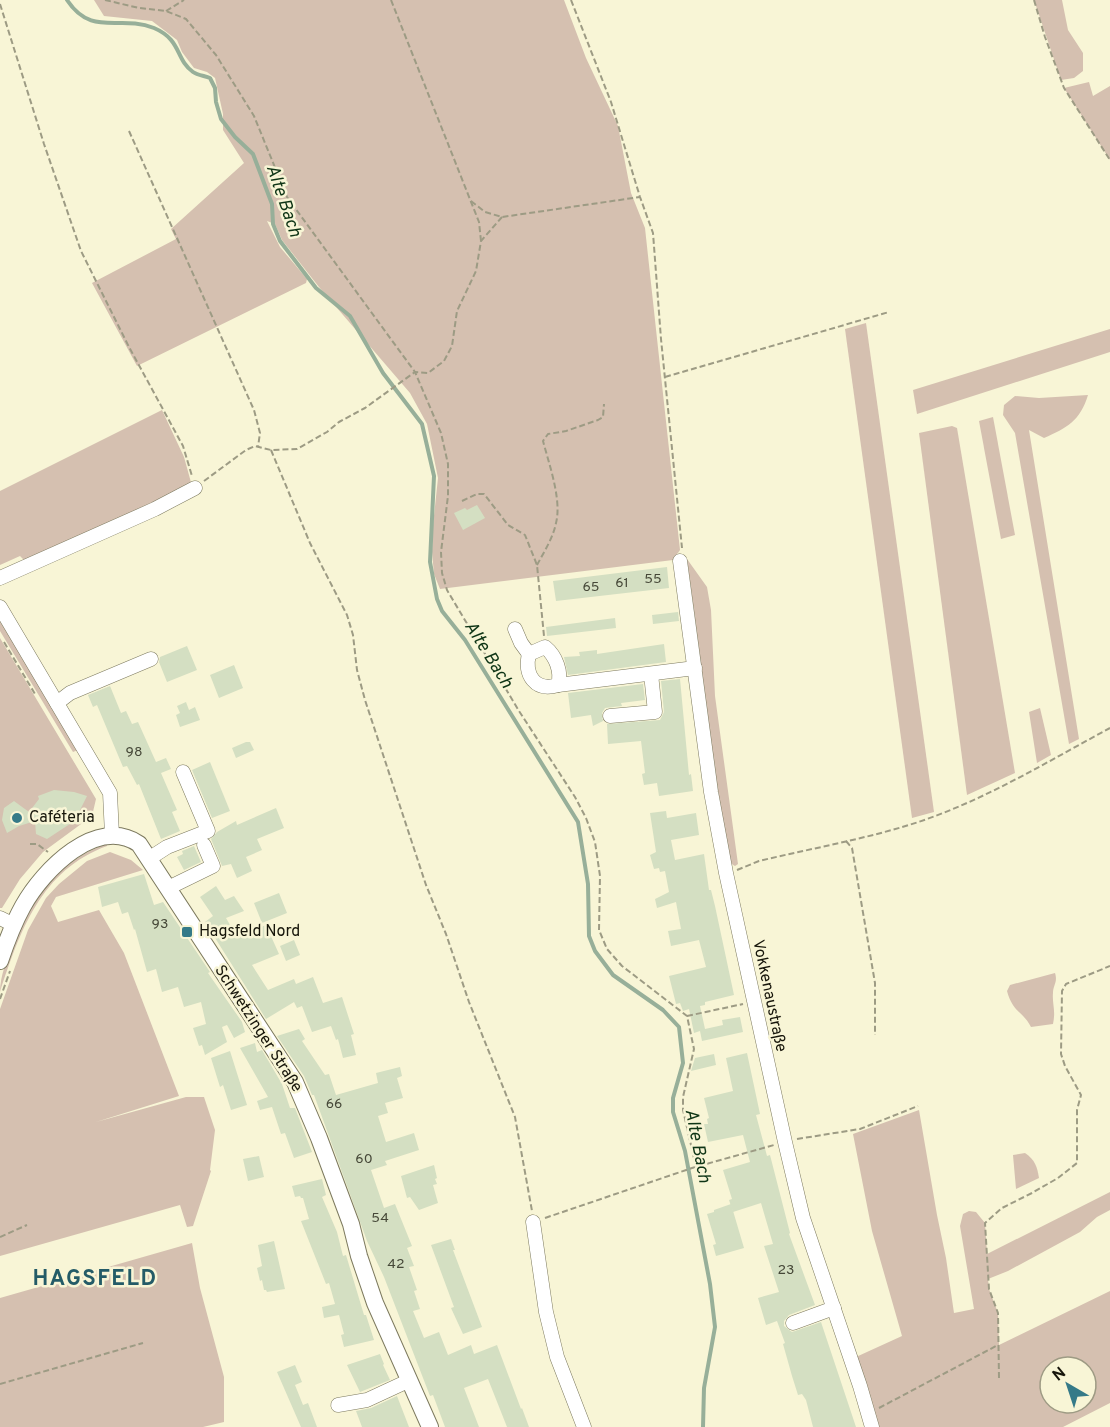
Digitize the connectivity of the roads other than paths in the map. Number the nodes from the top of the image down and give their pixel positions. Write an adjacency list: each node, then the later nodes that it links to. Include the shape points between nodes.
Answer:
1 (195, 488): 3 (street)
2 (681, 561): 8 (street, Vokkenaustraße)
3 (0, 578)
4 (0, 607): 11 (street)
5 (515, 629): 6 (street)
6 (529, 654): 10 (street, via 531,681 539,686); 10 (street, via 545,647 551,652 560,679)
7 (151, 659): 11 (street, via 70,693)
8 (695, 668): 9 (street); 21 (street, Vokkenaustraße, via 726,873 784,1142 802,1218)
9 (651, 674): 10 (street); 12 (street, via 655,712)
10 (558, 685)
11 (57, 703): 14 (street, via 110,793)
12 (610, 716)
13 (183, 772): 16 (street, via 208,831)
14 (112, 835): 16 (main road, Schwetzinger Straße, via 133,840); 18 (main road, via 84,844 54,867)
15 (204, 845): 17 (street, via 213,866)
16 (150, 858): 17 (main road, Schwetzinger Straße)
17 (168, 888): 23 (main road, Schwetzinger Straße, via 286,1067 305,1103 351,1224 369,1285)
18 (7, 921): 19 (main road)
19 (5, 966)
20 (534, 1222): 27 (street, via 546,1312 557,1357)
21 (834, 1308): 22 (street); 25 (street, Vokkenaustraße)
22 (793, 1323)
23 (408, 1381): 24 (street, via 367,1400); 26 (main road, Schwetzinger Straße)
24 (338, 1405)
25 (870, 1420)
26 (430, 1427)
27 (584, 1427)

